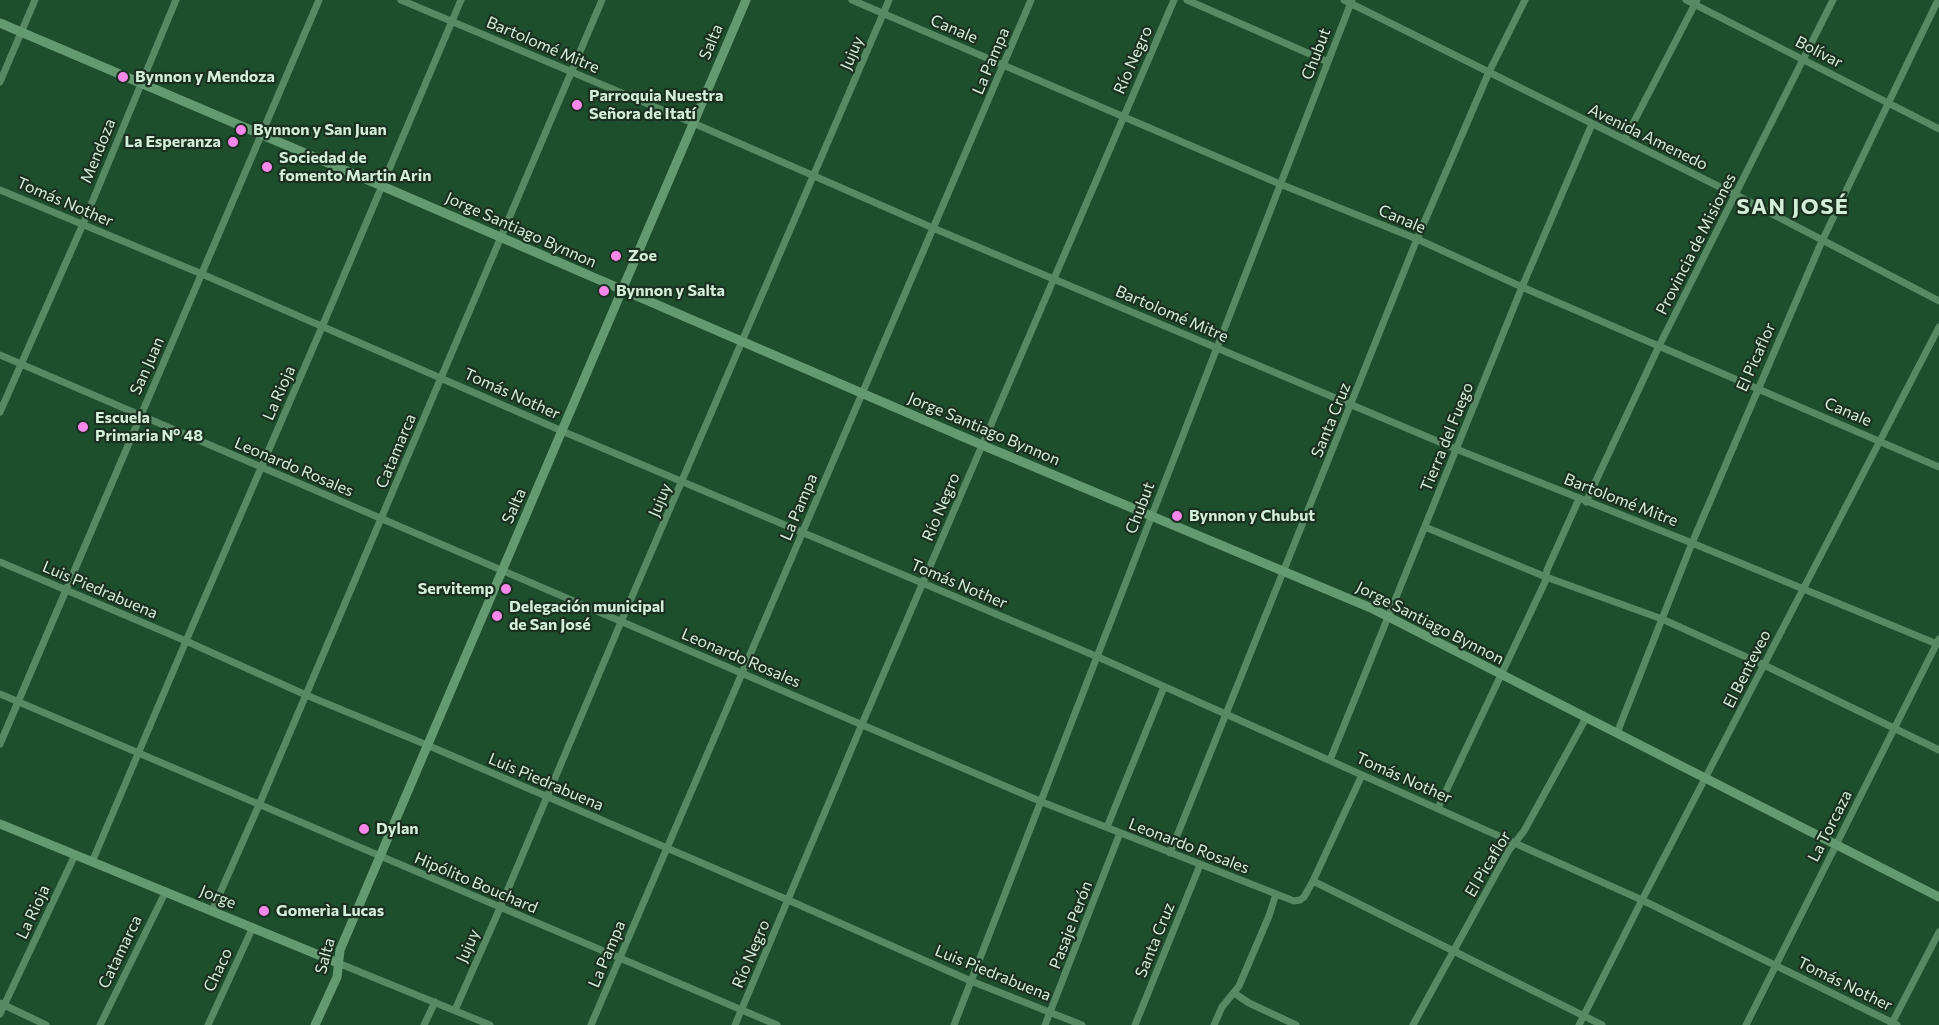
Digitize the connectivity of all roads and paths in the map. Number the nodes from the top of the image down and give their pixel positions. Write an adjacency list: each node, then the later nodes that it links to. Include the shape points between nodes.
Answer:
1 (35, 0): 22 (street)
2 (176, 0): 29 (street, Mendoza)
3 (319, 0): 35 (street, San Juan)
4 (401, 0): 20 (street, Bartolomé Mitre)
5 (461, 0): 20 (street, La Rioja)
6 (602, 0): 26 (street, Catamarca)
7 (746, 0): 32 (street, Salta)
8 (852, 0): 19 (street, Canale)
9 (889, 0): 19 (street, Jujuy)
10 (1031, 0): 25 (street, La Pampa)
11 (1174, 0): 31 (street, Río Negro)
12 (1187, 0): 24 (street)
13 (1525, 0): 27 (street, Santa Cruz)
14 (1686, 0): 18 (street, Bolívar)
15 (1833, 0): 23 (street, Provincia de Misiones)
16 (1938, 0): 30 (street, El Picaflor)
17 (1349, 1): 24 (street, Chubut); 27 (street, Avenida Amenedo)
18 (1695, 2): 23 (street, Bolívar); 36 (street)
19 (883, 13): 25 (street, Canale); 37 (street, Jujuy)
20 (452, 22): 26 (street, Bartolomé Mitre); 39 (street, La Rioja)
21 (0, 23): 22 (street, Jorge Santiago Bynnon)
22 (21, 32): 28 (street); 29 (street, Jorge Santiago Bynnon)
23 (1803, 60): 30 (street, Bolívar); 41 (street, Provincia de Misiones)
24 (1328, 62): 38 (street, Chubut)
25 (1004, 65): 31 (street, Canale); 43 (street, La Pampa)
26 (570, 71): 32 (street, Bartolomé Mitre); 44 (street, Catamarca)
27 (1489, 72): 33 (street, Avenida Amenedo); 45 (street, Santa Cruz)
28 (0, 81)
29 (141, 83): 35 (street, Jorge Santiago Bynnon); 42 (street, Mendoza)
30 (1889, 104): 34 (street, Bolívar); 46 (street, El Picaflor)
31 (1123, 116): 38 (street, Canale); 48 (street, Río Negro)
32 (693, 123): 37 (street, Bartolomé Mitre); 50 (street, Salta)
33 (1592, 124): 36 (street, Avenida Amenedo); 49 (street, Tierra del Fuego)
34 (1939, 129)
35 (261, 134): 39 (street, Jorge Santiago Bynnon); 47 (street, San Juan)
36 (1625, 140): 41 (street, Avenida Amenedo)
37 (814, 177): 43 (street, Bartolomé Mitre); 54 (street, Jujuy)
38 (1280, 184): 45 (street, Canale); 56 (street, Chubut)
39 (382, 186): 44 (street, Jorge Santiago Bynnon); 52 (street, La Rioja)
40 (0, 190): 42 (street, Tomás Nother)
41 (1736, 195): 46 (street, Avenida Amenedo); 55 (street, Provincia de Misiones)
42 (82, 224): 47 (street, Tomás Nother); 58 (street, Mendoza)
43 (933, 228): 48 (street, Bartolomé Mitre); 61 (street, La Pampa)
44 (502, 238): 50 (street, Jorge Santiago Bynnon); 59 (street, Catamarca)
45 (1417, 239): 49 (street, Canale); 62 (street, Santa Cruz)
46 (1822, 241): 51 (street, Avenida Amenedo); 60 (street, El Picaflor)
47 (202, 274): 52 (street, Tomás Nother); 64 (street, San Juan)
48 (1055, 279): 56 (street, Bartolomé Mitre); 67 (street, Río Negro)
49 (1522, 287): 55 (street, Canale); 68 (street, Tierra del Fuego)
50 (622, 290): 54 (street, Jorge Santiago Bynnon); 65 (street, Salta)
51 (1939, 301)
52 (322, 327): 59 (street, Tomás Nother); 70 (street, La Rioja)
53 (1939, 327): 66 (street, El Benteveo)
54 (742, 340): 61 (street, Jorge Santiago Bynnon); 71 (street, Jujuy)
55 (1659, 346): 60 (street, Canale); 72 (street, Provincia de Misiones)
56 (1217, 348): 62 (street, Bartolomé Mitre); 73 (street, Chubut)
57 (0, 355): 58 (street, Leonardo Rosales)
58 (21, 364): 63 (street, Mendoza); 64 (street, Leonardo Rosales)
59 (442, 378): 65 (street, Tomás Nother); 74 (street, Catamarca)
60 (1757, 389): 66 (street, Canale); 77 (street, El Picaflor)
61 (862, 392): 67 (street, Jorge Santiago Bynnon); 76 (street, La Pampa)
62 (1352, 405): 68 (street, Bartolomé Mitre); 79 (street, Santa Cruz)
63 (0, 412)
64 (140, 416): 70 (street, Leonardo Rosales); 84 (street, San Juan)
65 (562, 431): 71 (street, Tomás Nother); 80 (street, Salta)
66 (1879, 440): 69 (street, Canale); 83 (street, El Benteveo)
67 (982, 445): 73 (street, Jorge Santiago Bynnon); 82 (street, Río Negro)
68 (1456, 449): 72 (street, Bartolomé Mitre); 75 (street, Tierra del Fuego)
69 (1939, 467)
70 (261, 468): 74 (street, Leonardo Rosales); 88 (street, La Rioja)
71 (682, 482): 76 (street, Tomás Nother); 87 (street, Jujuy)
72 (1583, 500): 77 (street, Bartolomé Mitre); 81 (street, Provincia de Misiones)
73 (1151, 516): 79 (street, Jorge Santiago Bynnon); 90 (street, Chubut)
74 (382, 519): 80 (street, Leonardo Rosales); 96 (street, Catamarca)
75 (1425, 527): 81 (street); 85 (street, Tierra del Fuego)
76 (803, 532): 82 (street, Tomás Nother); 92 (street, La Pampa)
77 (1692, 543): 83 (street, Bartolomé Mitre); 86 (street, El Picaflor)
78 (0, 562): 84 (street, Luis Piedrabuena)
79 (1283, 570): 85 (street, Jorge Santiago Bynnon); 98 (street, Santa Cruz)
80 (501, 571): 87 (street, Leonardo Rosales); 104 (street, Salta)
81 (1546, 577): 86 (street); 93 (street, Provincia de Misiones)
82 (923, 584): 90 (street, Tomás Nother); 100 (street, Río Negro)
83 (1804, 589): 89 (street, Bartolomé Mitre); 91 (street, El Benteveo)
84 (66, 590): 88 (street, Luis Piedrabuena); 97 (street, San Juan)
85 (1389, 616): 93 (street, Jorge Santiago Bynnon); 107 (street, Tierra del Fuego)
86 (1662, 619): 91 (street); 102 (street, El Picaflor)
87 (621, 622): 92 (street, Leonardo Rosales); 110 (street, Jujuy)
88 (186, 641): 96 (street, Luis Piedrabuena); 106 (street, La Rioja)
89 (1938, 642): 101 (street, La Torcaza)
90 (1098, 657): 94 (street, Tomás Nother); 111 (street, Chubut)
91 (1764, 665): 101 (street); 109 (street, El Benteveo)
92 (743, 673): 100 (street, Leonardo Rosales); 119 (street, La Pampa)
93 (1502, 675): 99 (street, Jorge Santiago Bynnon); 113 (street, Provincia de Misiones)
94 (1164, 687): 98 (street, Tomás Nother); 115 (street)
95 (0, 694): 97 (street, Hipólito Bouchard)
96 (306, 695): 104 (street, Luis Piedrabuena); 112 (street, Catamarca)
97 (18, 702): 103 (street, San Juan); 106 (street, Hipólito Bouchard)
98 (1226, 714): 107 (street, Tomás Nother); 120 (street, Santa Cruz)
99 (1586, 718): 102 (street, Jorge Santiago Bynnon); 117 (street, El Picaflor, via 1524,831)
100 (862, 724): 111 (street, Leonardo Rosales); 129 (street, Río Negro)
101 (1895, 729): 105 (street); 118 (street, La Torcaza)
102 (1617, 733): 109 (street, Jorge Santiago Bynnon)
103 (0, 744)
104 (427, 745): 110 (street, Luis Piedrabuena); 122 (street, Salta)
105 (1939, 750)
106 (138, 752): 112 (street, Hipólito Bouchard); 123 (street, La Rioja)
107 (1330, 760): 108 (street, Tomás Nother)
108 (1362, 775): 113 (street, Tomás Nother); 125 (street)
109 (1706, 779): 118 (street, Jorge Santiago Bynnon); 130 (street, El Benteveo)
110 (547, 797): 119 (street, Luis Piedrabuena); 131 (street, Jujuy)
111 (1042, 801): 115 (street, Leonardo Rosales); 139 (street, Chubut)
112 (259, 805): 122 (street, Hipólito Bouchard); 132 (street, Catamarca)
113 (1438, 808): 117 (street, Tomás Nother)
114 (0, 824): 121 (street, Jorge)
115 (1107, 827): 116 (street, Leonardo Rosales)
116 (1120, 833): 120 (street, Leonardo Rosales); 145 (street, Pasaje Perón)
117 (1514, 842): 130 (street, Tomás Nother); 135 (street, El Picaflor)
118 (1836, 845): 128 (street, Jorge Santiago Bynnon); 138 (street, La Torcaza)
119 (667, 848): 129 (street, Luis Piedrabuena); 136 (street, La Pampa)
120 (1170, 854): 124 (street, Leonardo Rosales)
121 (75, 855): 123 (street, Jorge); 142 (street, La Rioja)
122 (380, 856): 131 (street, Hipólito Bouchard); 137 (street, Salta)
123 (92, 862): 126 (street, Jorge)
124 (1200, 865): 127 (street, Leonardo Rosales); 161 (street, Santa Cruz)
125 (1312, 881): 127 (street, via 1300,900); 135 (street)
126 (165, 891): 132 (street, Jorge); 150 (street, Catamarca)
127 (1276, 894): 140 (street)
128 (1939, 897)
129 (788, 900): 139 (street, Luis Piedrabuena); 144 (street, Río Negro)
130 (1642, 900): 138 (street, Tomás Nother); 147 (street, El Benteveo)
131 (500, 908): 136 (street, Hipólito Bouchard); 143 (street, Jujuy)
132 (212, 911): 133 (street, Jorge)
133 (253, 927): 137 (street, Jorge); 151 (street, Chaco)
134 (1939, 932): 148 (street)
135 (1454, 951): 147 (street); 164 (street, El Picaflor)
136 (619, 959): 144 (street, Hipólito Bouchard); 155 (street, La Pampa)
137 (338, 963): 141 (street, Jorge); 152 (street, Salta, via 337,977)
138 (1776, 965): 148 (street, Tomás Nother); 167 (street, La Torcaza)
139 (971, 981): 145 (street, Luis Piedrabuena); 158 (street, Chubut)
140 (1234, 993): 162 (street); 163 (street)
141 (435, 1002): 143 (street, Jorge); 153 (street)
142 (2, 1004): 146 (street, La Rioja); 149 (street)
143 (455, 1010): 154 (street, Jorge)
144 (742, 1010): 156 (street, Río Negro); 157 (street, Hipólito Bouchard)
145 (1051, 1012): 159 (street, Pasaje Perón); 160 (street, Luis Piedrabuena)
146 (0, 1014)
147 (1584, 1016): 165 (street, El Benteveo); 166 (street)
148 (1894, 1024)
149 (46, 1025)
150 (100, 1025)
151 (208, 1025)
152 (315, 1025)
153 (424, 1025)
154 (490, 1025)
155 (591, 1025)
156 (735, 1025)
157 (777, 1025)
158 (954, 1025)
159 (1045, 1025)
160 (1082, 1025)
161 (1135, 1025)
162 (1214, 1025)
163 (1296, 1025)
164 (1413, 1025)
165 (1579, 1025)
166 (1602, 1025)
167 (1746, 1025)

